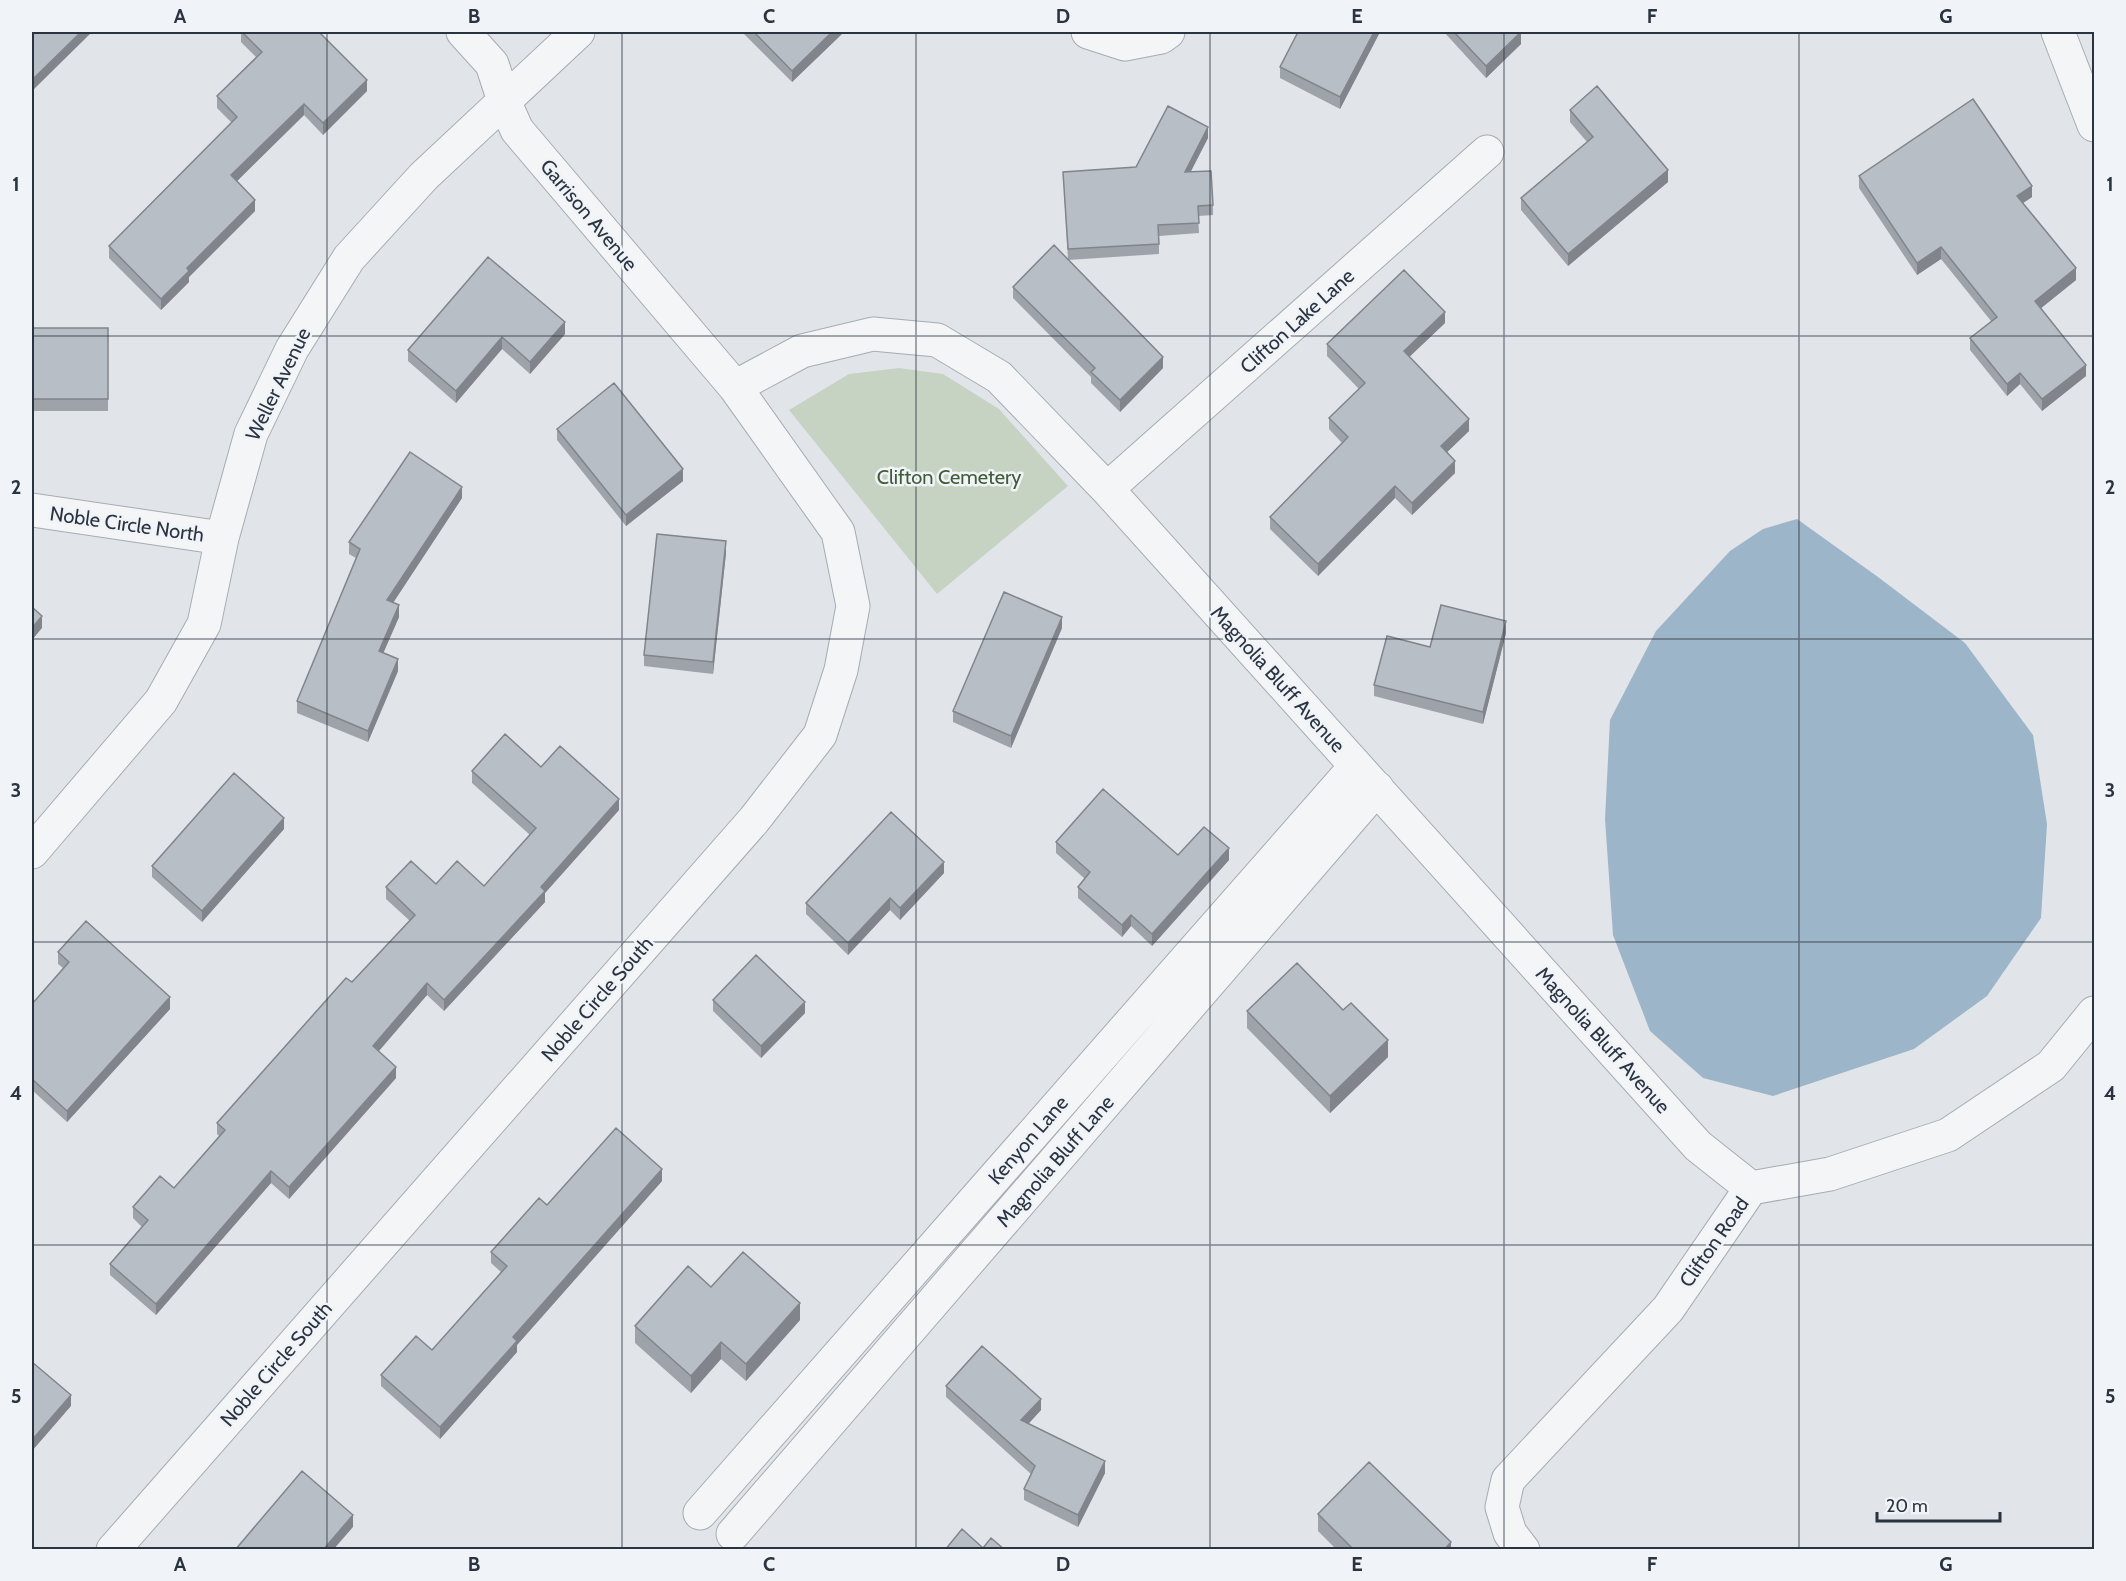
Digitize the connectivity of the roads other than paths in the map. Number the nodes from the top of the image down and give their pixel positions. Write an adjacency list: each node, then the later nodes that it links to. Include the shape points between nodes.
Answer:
1 (463, 32): 6 (street, Garrison Avenue, via 492,64)
2 (578, 32): 6 (street, Weller Avenue)
3 (1088, 32): 4 (street, via 1125,44)
4 (1168, 32)
5 (2058, 32): 7 (street)
6 (504, 101): 9 (street, Garrison Avenue, via 517,130); 12 (street, Weller Avenue, via 424,176 349,258 292,349 250,434)
7 (2094, 125)
8 (1487, 152): 10 (street, Clifton Lake Lane)
9 (735, 387): 10 (street, Magnolia Bluff Avenue, via 802,351 873,334 937,340 999,377); 19 (street, Noble Circle South, via 838,532 853,606 841,670 820,735 746,829)
10 (1107, 489): 13 (street, Magnolia Bluff Avenue)
11 (32, 510): 12 (street, Noble Circle North)
12 (222, 538): 14 (street, Weller Avenue, via 204,624 161,701)
13 (1366, 777): 16 (street, Magnolia Bluff Avenue, via 1698,1146); 17 (street, Kenyon Lane); 18 (street, Magnolia Bluff Lane)
14 (32, 852)
15 (2094, 1013): 16 (street, Clifton Road, via 2051,1066 1948,1136 1830,1174)
16 (1752, 1188): 20 (street, Clifton Road, via 1668,1309 1508,1480 1502,1507 1510,1533)
17 (700, 1513)
18 (733, 1534)
19 (113, 1550)
20 (1523, 1550)

